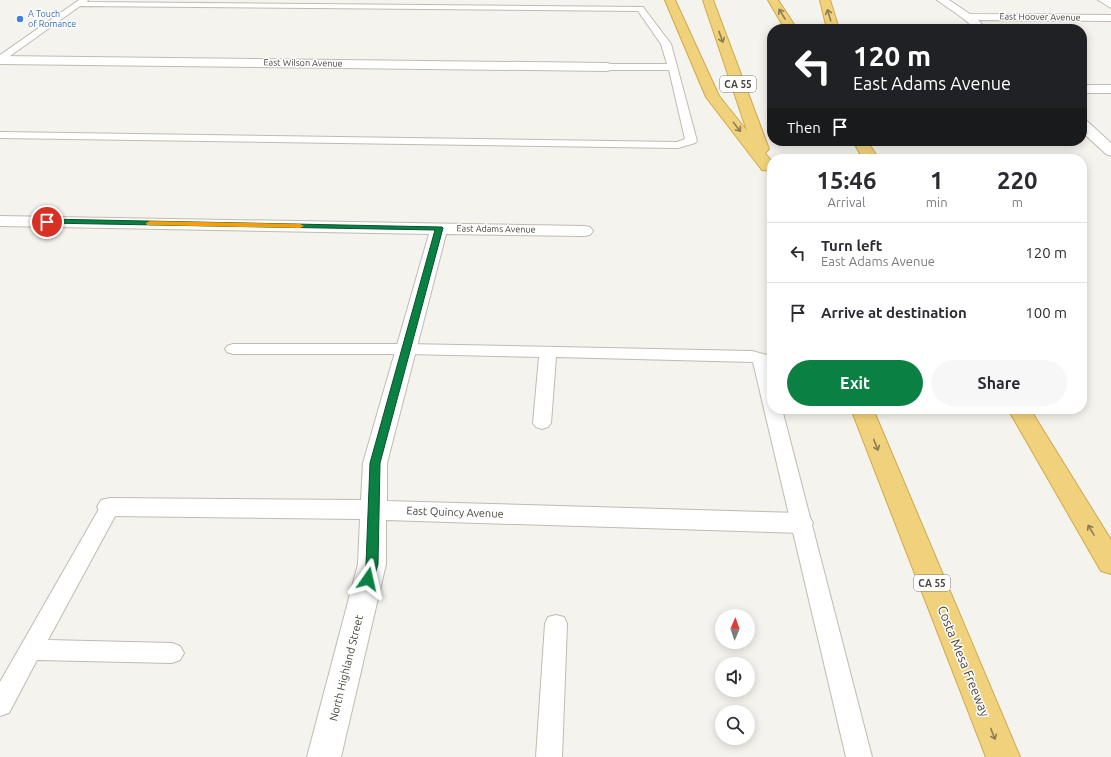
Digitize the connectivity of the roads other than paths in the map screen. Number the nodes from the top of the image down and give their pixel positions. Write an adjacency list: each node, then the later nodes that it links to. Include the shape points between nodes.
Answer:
1 (670, 0): 24 (highway, one-way to 24, via 713,97)
2 (708, 0): 23 (highway, CA 55, one-way to 23)
3 (773, 0): 11 (highway, one-way to 3)
4 (825, 0): 12 (highway, one-way to 4)
5 (942, 0): 9 (street)
6 (1103, 0): 8 (street)
7 (81, 2): 14 (lane); 16 (lane, via 640,9 666,44)
8 (1111, 5)
9 (968, 17): 10 (street, East Hoover Avenue); 13 (street)
10 (1111, 18)
11 (788, 24)
12 (832, 24)
13 (976, 24)
14 (4, 59): 15 (street, East Wilson Avenue); 17 (lane)
15 (607, 66): 16 (lane)
16 (673, 67): 21 (lane, via 691,141 678,145)
17 (0, 68)
18 (1087, 89): 19 (street)
19 (1111, 89)
20 (1087, 129): 22 (street)
21 (0, 135)
22 (1111, 151)
23 (767, 165)
24 (767, 169)
25 (0, 221): 26 (street, East Adams Avenue)
26 (440, 228): 27 (street, East Adams Avenue); 29 (street, North Highland Street)
27 (584, 231)
28 (233, 349): 29 (lane)
29 (406, 349): 30 (lane); 37 (street, North Highland Street, via 375,463)
30 (548, 353): 31 (lane, via 752,356 761,359); 35 (lane)
31 (767, 384)
32 (774, 414): 38 (lane)
33 (864, 414): 47 (highway, Costa Mesa Freeway / CA 55, one-way to 47)
34 (1021, 414): 39 (highway, one-way to 34)
35 (542, 423)
36 (110, 507): 37 (street, East Quincy Avenue); 41 (lane)
37 (374, 510): 38 (street, East Quincy Avenue); 44 (street, North Highland Street, via 372,564)
38 (800, 523): 46 (lane)
39 (1111, 563)
40 (556, 624): 45 (lane)
41 (31, 650): 42 (lane); 43 (lane)
42 (172, 653)
43 (0, 705)
44 (324, 757)
45 (549, 757)
46 (859, 757)
47 (1003, 757)

